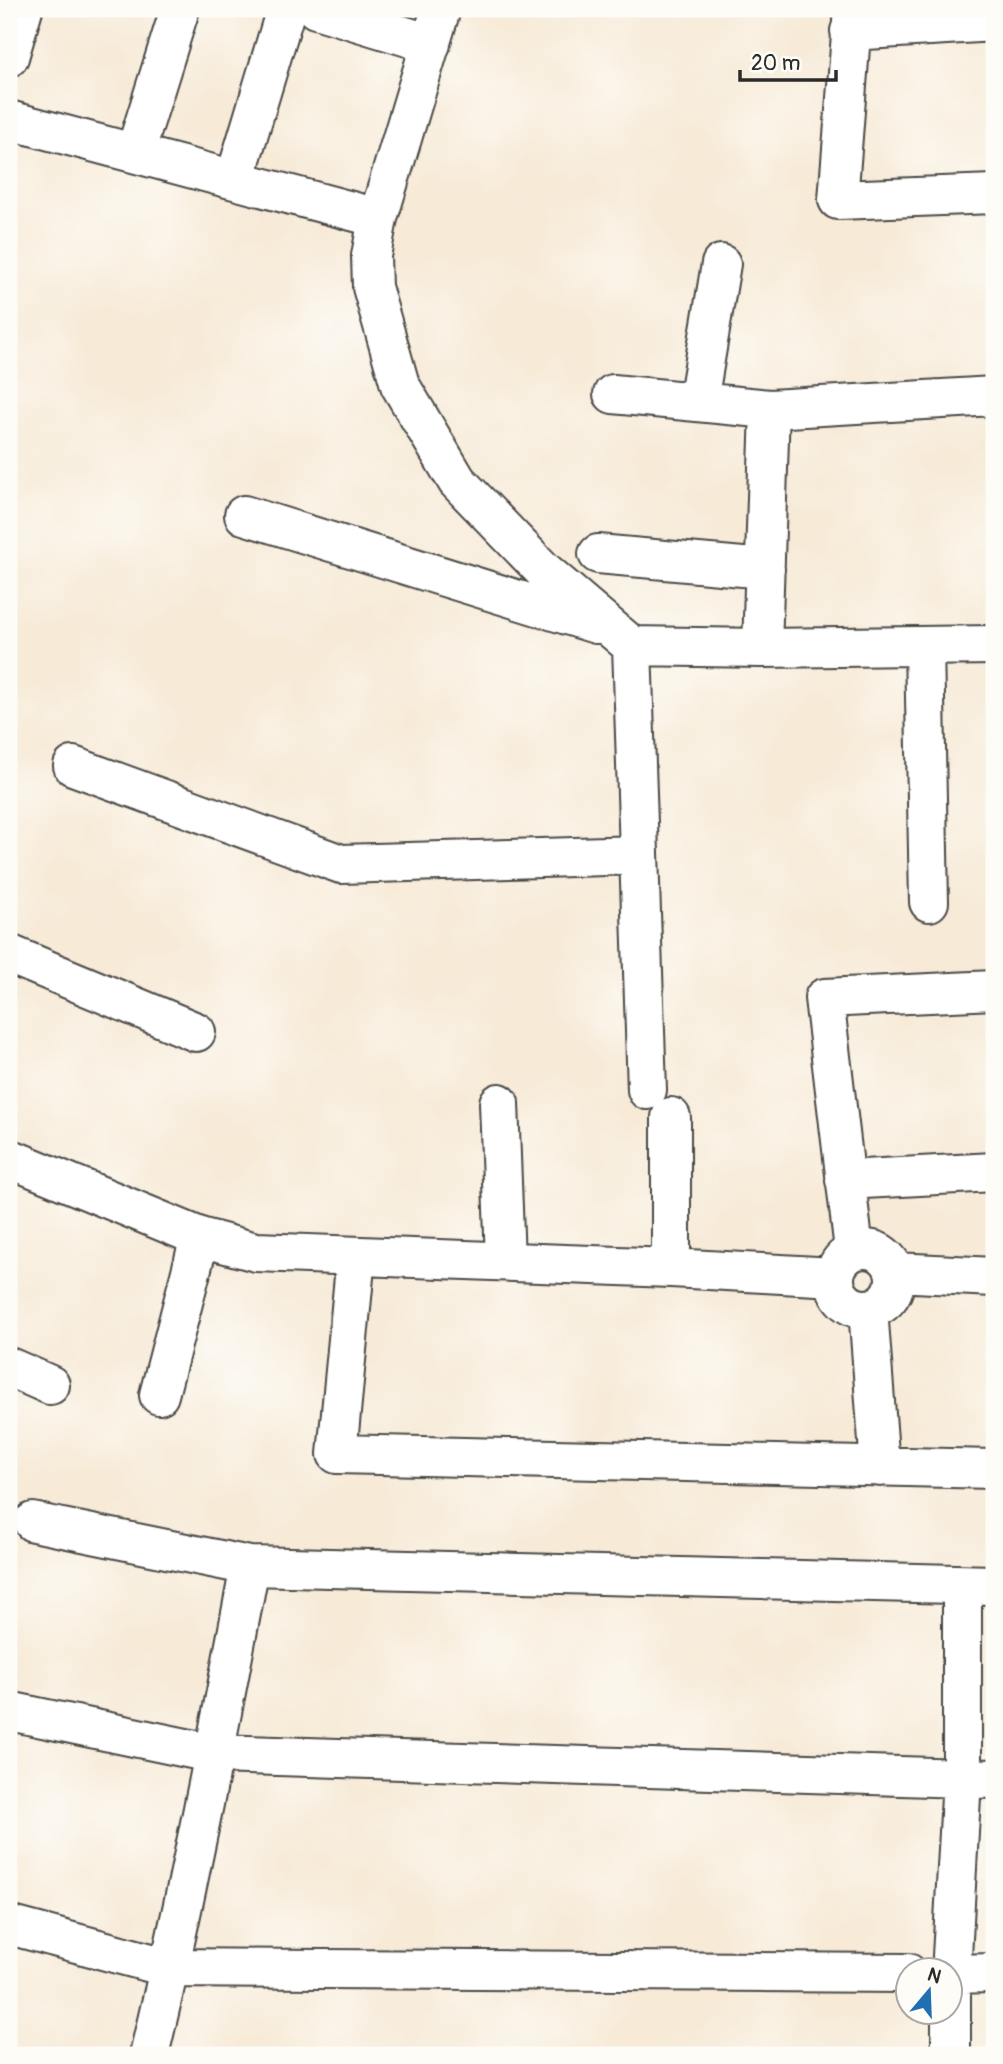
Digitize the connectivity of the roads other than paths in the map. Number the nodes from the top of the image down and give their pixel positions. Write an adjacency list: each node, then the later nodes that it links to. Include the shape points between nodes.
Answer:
1 (23, 9): 8 (street)
2 (180, 9): 10 (street)
3 (286, 9): 11 (street)
4 (316, 9): 7 (street)
5 (851, 20): 6 (street); 12 (street, via 838,200)
6 (994, 22)
7 (436, 27): 13 (street)
8 (9, 57)
9 (9, 120): 10 (street)
10 (135, 153): 11 (street)
11 (235, 179): 13 (street)
12 (994, 194)
13 (377, 218): 22 (street, via 372,286 400,385 457,481 544,572)
14 (721, 264): 17 (street)
15 (613, 394): 17 (street)
16 (994, 396): 18 (street)
17 (698, 402): 18 (street)
18 (770, 410): 21 (street)
19 (244, 515): 22 (street)
20 (598, 554): 21 (street)
21 (765, 569): 25 (street)
22 (622, 637): 25 (street); 27 (street)
23 (994, 645): 24 (street)
24 (924, 646): 25 (street); 28 (street)
25 (762, 648)
26 (73, 766): 27 (street, via 341,863)
27 (639, 855): 40 (street)
28 (929, 902)
29 (9, 954): 31 (street)
30 (994, 990): 35 (street, via 824,998)
31 (196, 1032)
32 (499, 1103): 38 (street)
33 (9, 1158): 36 (street)
34 (994, 1172): 35 (street)
35 (845, 1180): 39 (street)
36 (200, 1237): 37 (street, via 256,1252); 46 (street)
37 (356, 1256): 38 (street); 47 (street, via 337,1454)
38 (505, 1261): 40 (street)
39 (845, 1263): 40 (street); 41 (street, via 872,1249 887,1257); 43 (street, via 838,1294 851,1306)
40 (671, 1268)
41 (895, 1272): 42 (street); 43 (street, via 894,1289 884,1303)
42 (994, 1277)
43 (868, 1309): 47 (street)
44 (9, 1367): 45 (street)
45 (50, 1385)
46 (159, 1395)
47 (880, 1467): 48 (street)
48 (994, 1469)
49 (33, 1522): 50 (street)
50 (250, 1566): 51 (street); 53 (street)
51 (978, 1585): 54 (street)
52 (9, 1711): 53 (street)
53 (215, 1754): 54 (street); 57 (street)
54 (978, 1779): 56 (street)
55 (9, 1925): 57 (street)
56 (954, 1955)
57 (170, 1968): 58 (street); 62 (street)
58 (894, 1973)
59 (994, 1973): 60 (street)
60 (964, 1974)
61 (951, 2025): 63 (street)
62 (149, 2055)
63 (951, 2055)

